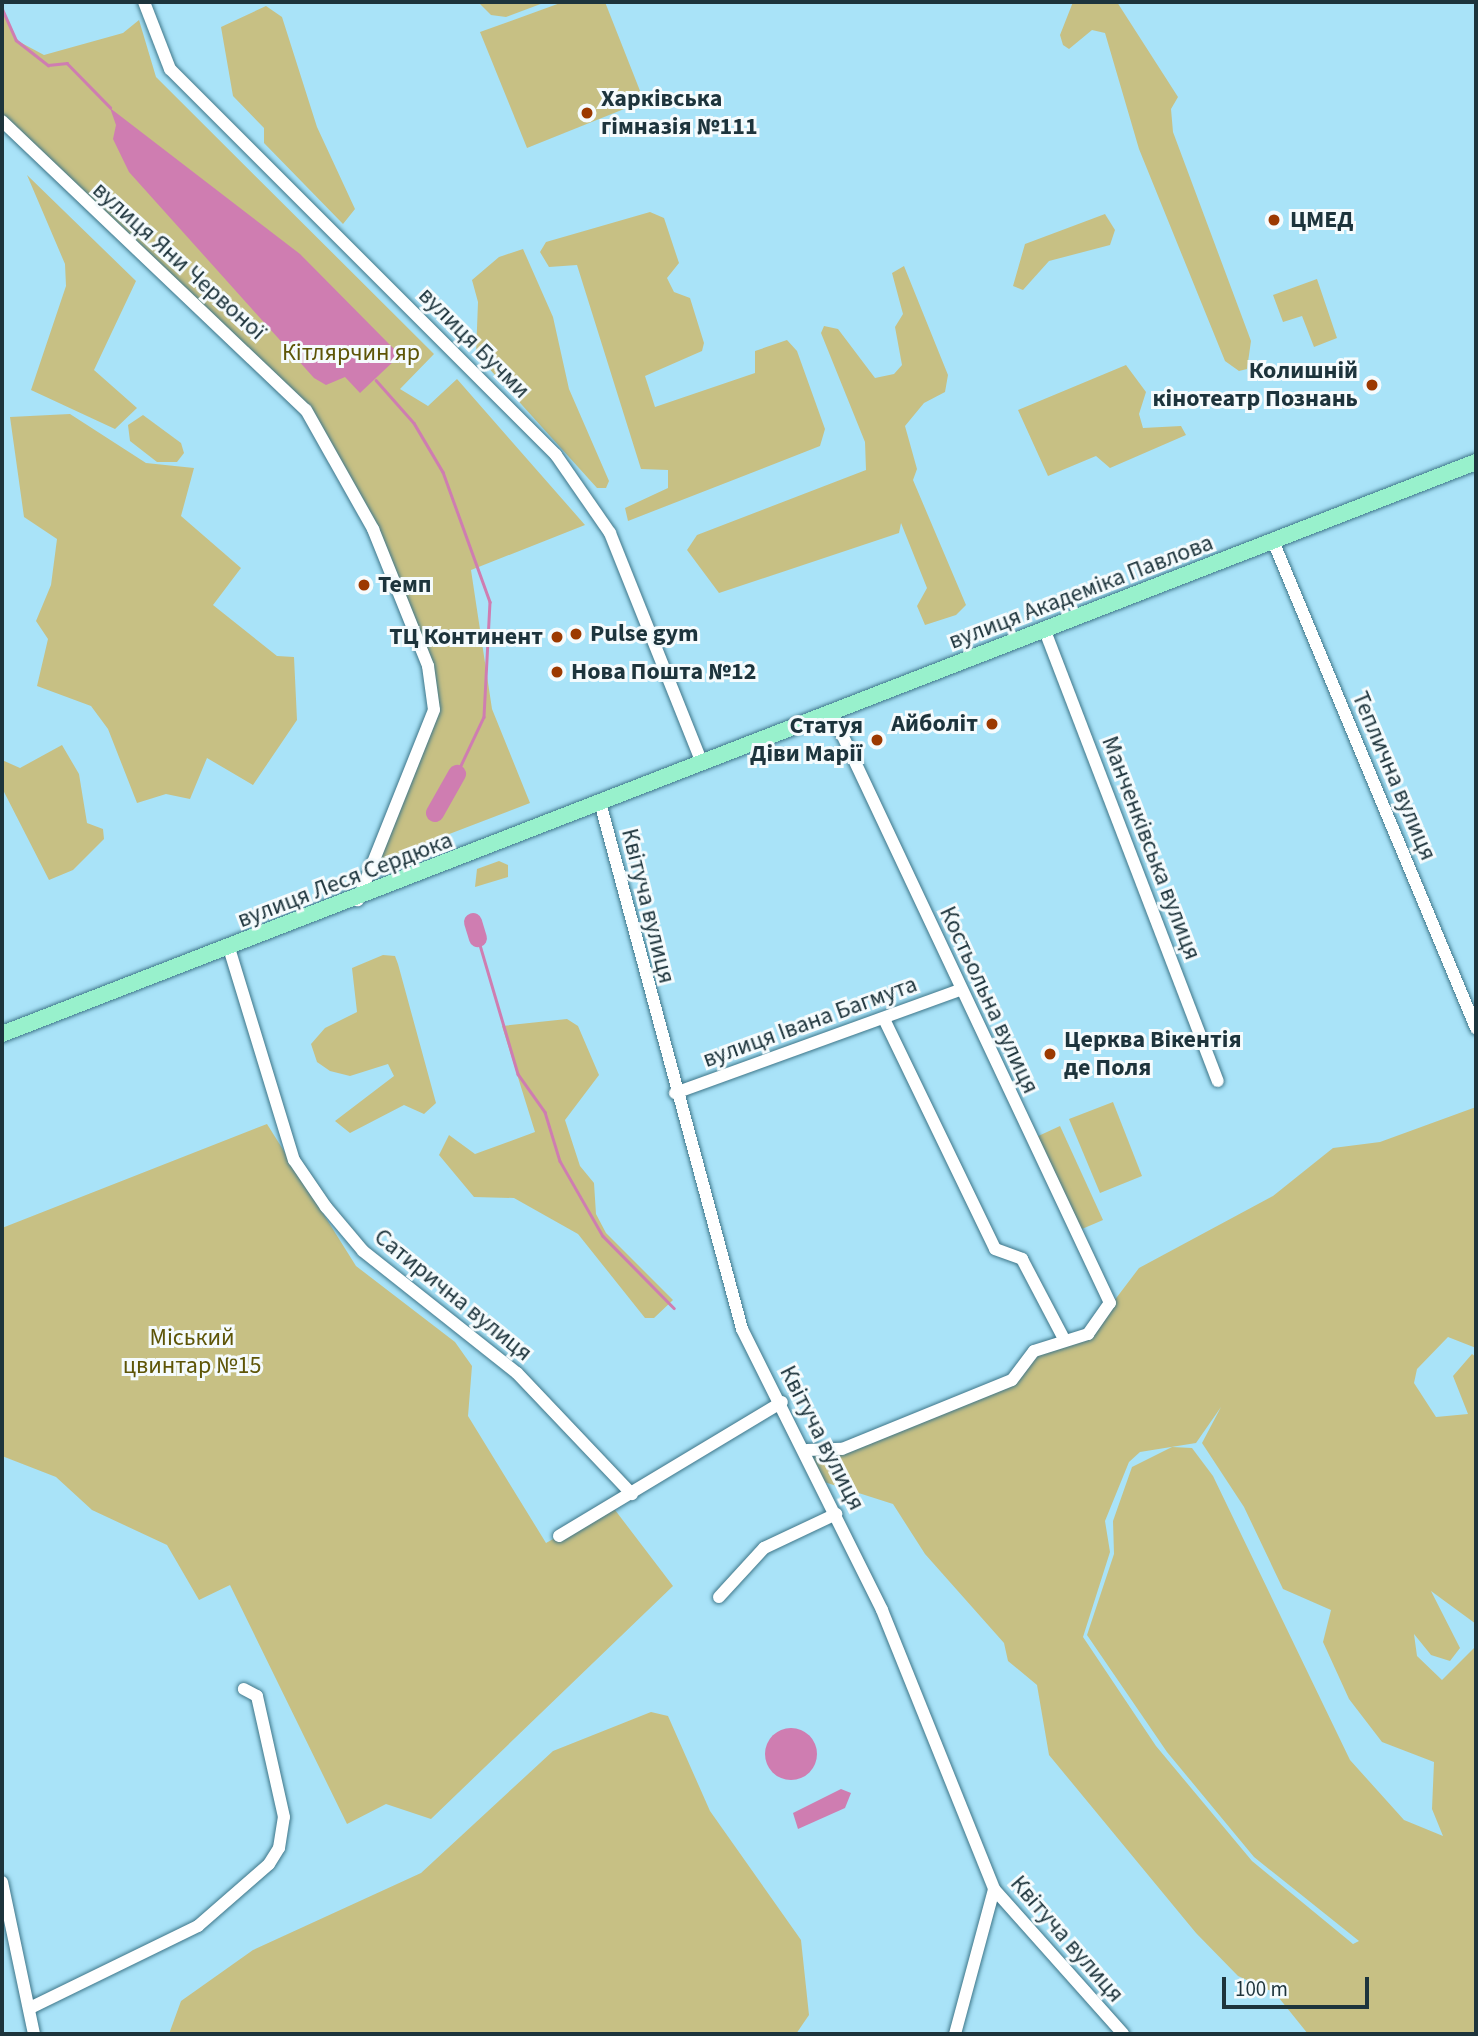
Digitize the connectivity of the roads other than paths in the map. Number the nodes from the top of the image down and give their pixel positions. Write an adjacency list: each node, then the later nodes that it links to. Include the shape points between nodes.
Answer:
1 (144, 2): 7 (street, вулиця Бучми, via 170,69 556,456 610,533)
2 (2, 121): 9 (street, вулиця Яни Червоної, via 306,410 373,529 419,641 434,710)
3 (1476, 462): 4 (main road, вулиця Академіка Павлова)
4 (1273, 541): 5 (main road, вулиця Академіка Павлова); 13 (street, Теплична вулиця)
5 (1045, 632): 6 (main road, вулиця Академіка Павлова); 15 (street, Манченківська вулиця)
6 (832, 713): 7 (main road, вулиця Академіка Павлова); 11 (street, Костьольна вулиця)
7 (702, 763): 8 (main road, вулиця Леся Сердюка)
8 (601, 806): 9 (main road, вулиця Леся Сердюка); 16 (street, Квітуча вулиця)
9 (357, 901): 10 (main road, вулиця Леся Сердюка)
10 (229, 948): 14 (main road, вулиця Леся Сердюка); 20 (street, Сатирична вулиця, via 290,1149 326,1207 363,1251 517,1373)
11 (960, 990): 12 (street, вулиця Івана Багмута); 17 (street, Костьольна вулиця, via 1110,1303 1088,1334)
12 (884, 1019): 16 (street, вулиця Івана Багмута); 17 (street, via 995,1249 1022,1259)
13 (1476, 1028)
14 (2, 1034)
15 (1218, 1081)
16 (675, 1093): 18 (street, Квітуча вулиця, via 742,1329)
17 (1063, 1338): 19 (street, via 1034,1351 1013,1380 842,1449)
18 (782, 1402): 19 (street, Квітуча вулиця); 20 (street)
19 (807, 1450): 21 (street, Квітуча вулиця)
20 (632, 1494): 22 (street)
21 (836, 1514): 23 (street, via 764,1548); 26 (street, Квітуча вулиця)
22 (559, 1536)
23 (719, 1597)
24 (244, 1689): 27 (street, via 257,1696 284,1817 279,1849 269,1864 198,1926)
25 (2, 1882): 27 (street)
26 (993, 1889): 29 (street); 30 (street, Квітуча вулиця)
27 (32, 2007): 28 (street)
28 (34, 2034)
29 (955, 2034)
30 (1123, 2034)

